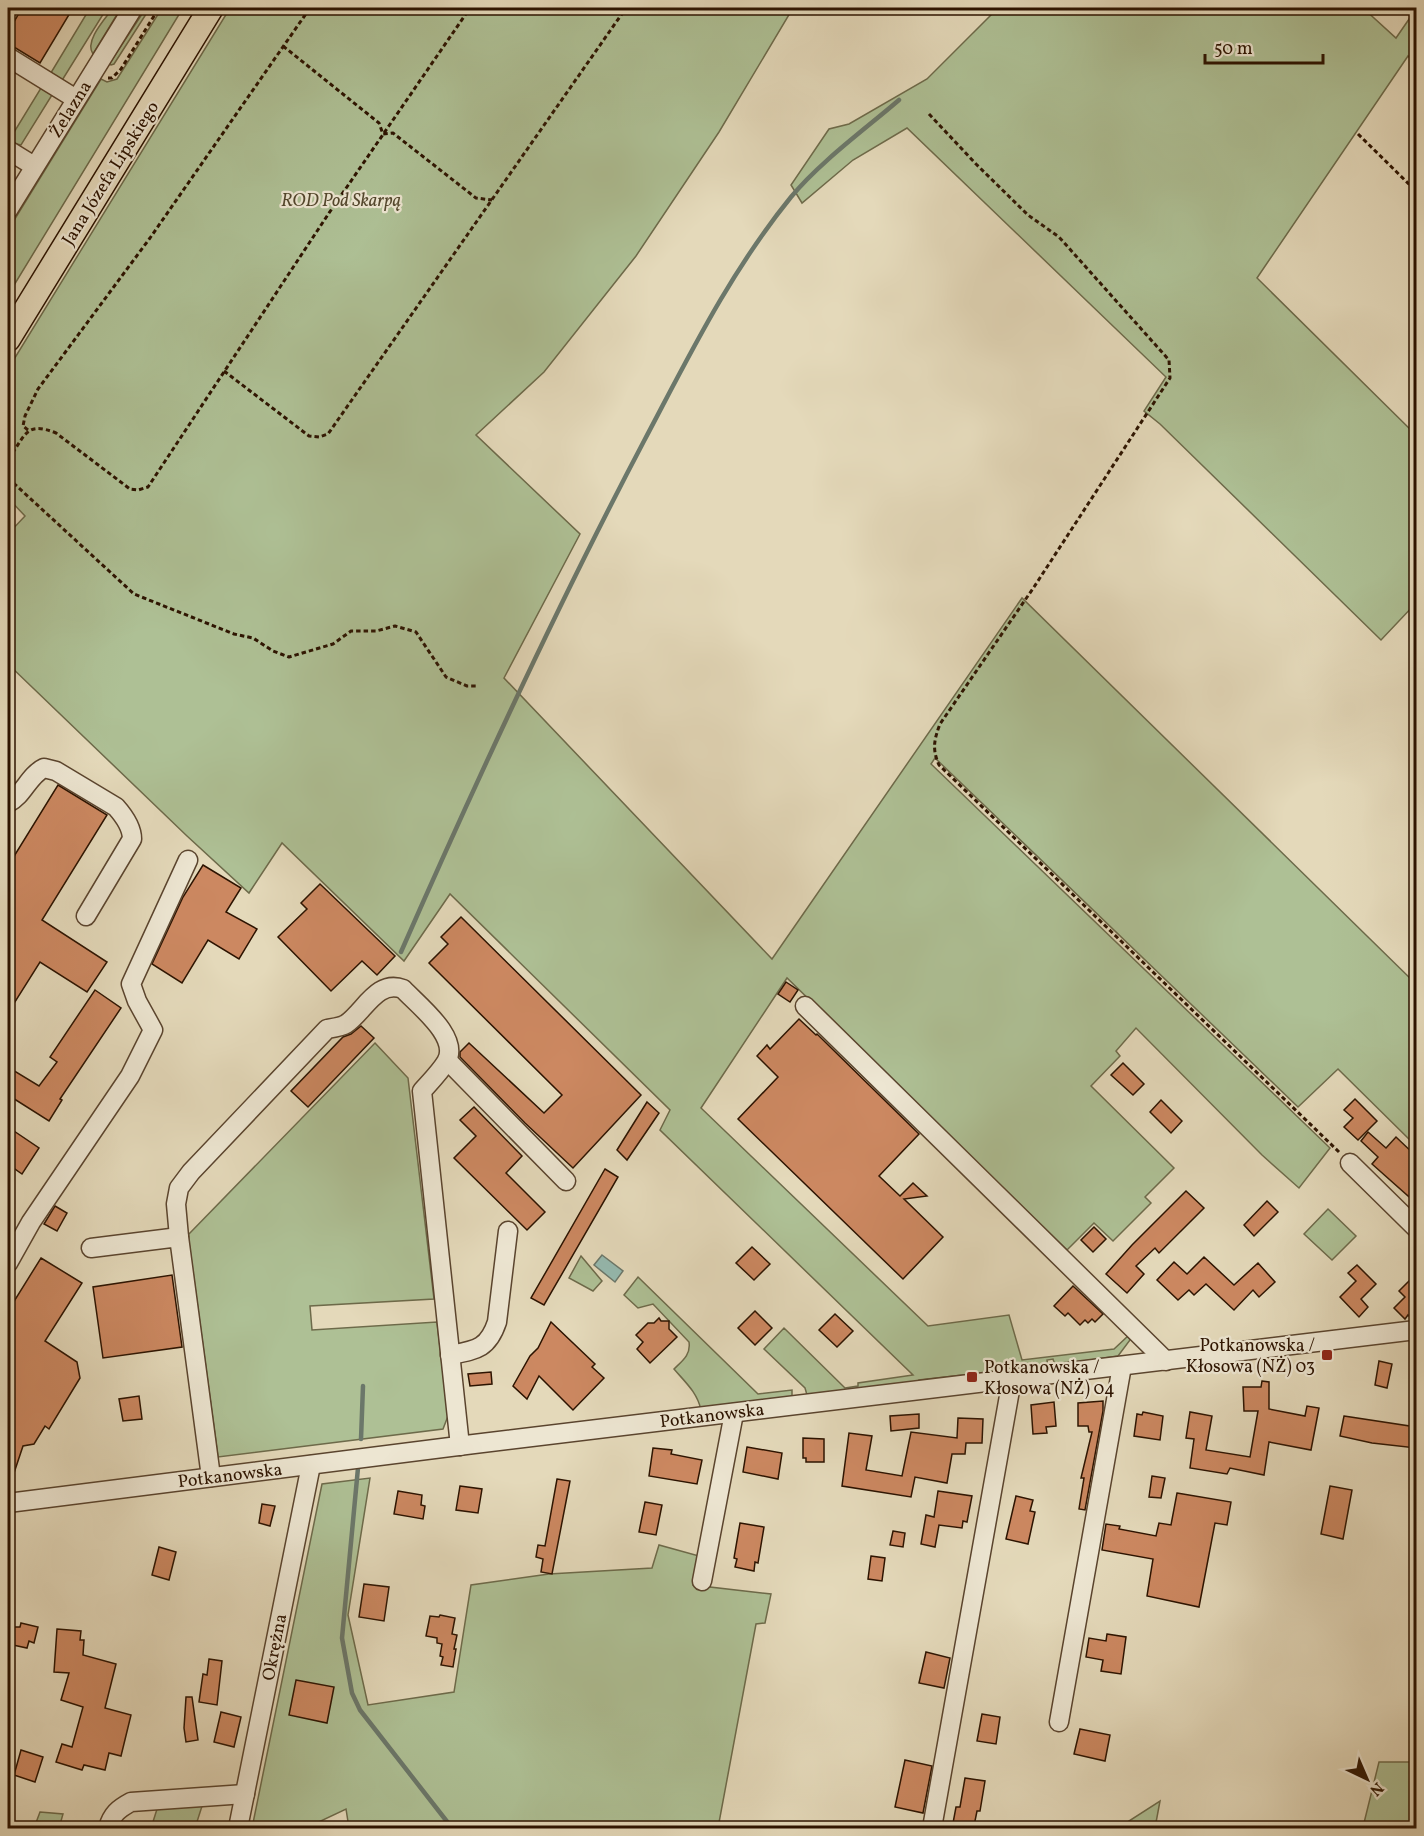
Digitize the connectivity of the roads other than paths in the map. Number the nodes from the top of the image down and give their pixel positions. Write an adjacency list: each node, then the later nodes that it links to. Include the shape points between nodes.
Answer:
1 (133, 8): 5 (street, Żelazna)
2 (192, 8): 9 (main road, Jana Józefa Lipskiego)
3 (211, 8): 10 (main road, Jana Józefa Lipskiego)
4 (8, 57): 5 (street)
5 (76, 99): 7 (street, Żelazna)
6 (8, 150): 7 (street)
7 (34, 166): 8 (street, Żelazna)
8 (8, 210)
9 (8, 308)
10 (8, 339)
11 (8, 803): 13 (street, via 44,768 56,771 121,813 132,839)
12 (188, 860): 22 (street, via 131,984 153,1030 130,1076 31,1222)
13 (86, 916)
14 (805, 1006): 25 (street)
15 (448, 1060): 17 (street); 20 (street, via 451,1046 445,1034 403,989 394,986 383,990 346,1024 327,1029 191,1172 177,1196); 24 (street, via 422,1091)
16 (1350, 1163): 18 (street)
17 (566, 1181)
18 (1416, 1228)
19 (508, 1231): 24 (street, via 494,1333 475,1351)
20 (179, 1237): 21 (street); 31 (street)
21 (91, 1248)
22 (8, 1263)
23 (1416, 1330): 25 (street, Potkanowska)
24 (450, 1355): 29 (street)
25 (1166, 1360): 26 (street, Potkanowska)
26 (1122, 1366): 27 (street, Potkanowska); 34 (street)
27 (1012, 1379): 28 (street, Potkanowska); 38 (street)
28 (734, 1413): 29 (street, Potkanowska); 33 (street)
29 (460, 1446): 30 (street, Potkanowska)
30 (310, 1465): 31 (street, Potkanowska); 35 (street, Okrężna)
31 (211, 1477): 32 (street, Potkanowska)
32 (8, 1503)
33 (702, 1581)
34 (1059, 1722)
35 (245, 1794): 36 (street, via 131,1802 118,1809); 37 (street, Okrężna)
36 (108, 1828)
37 (238, 1828)
38 (932, 1828)

